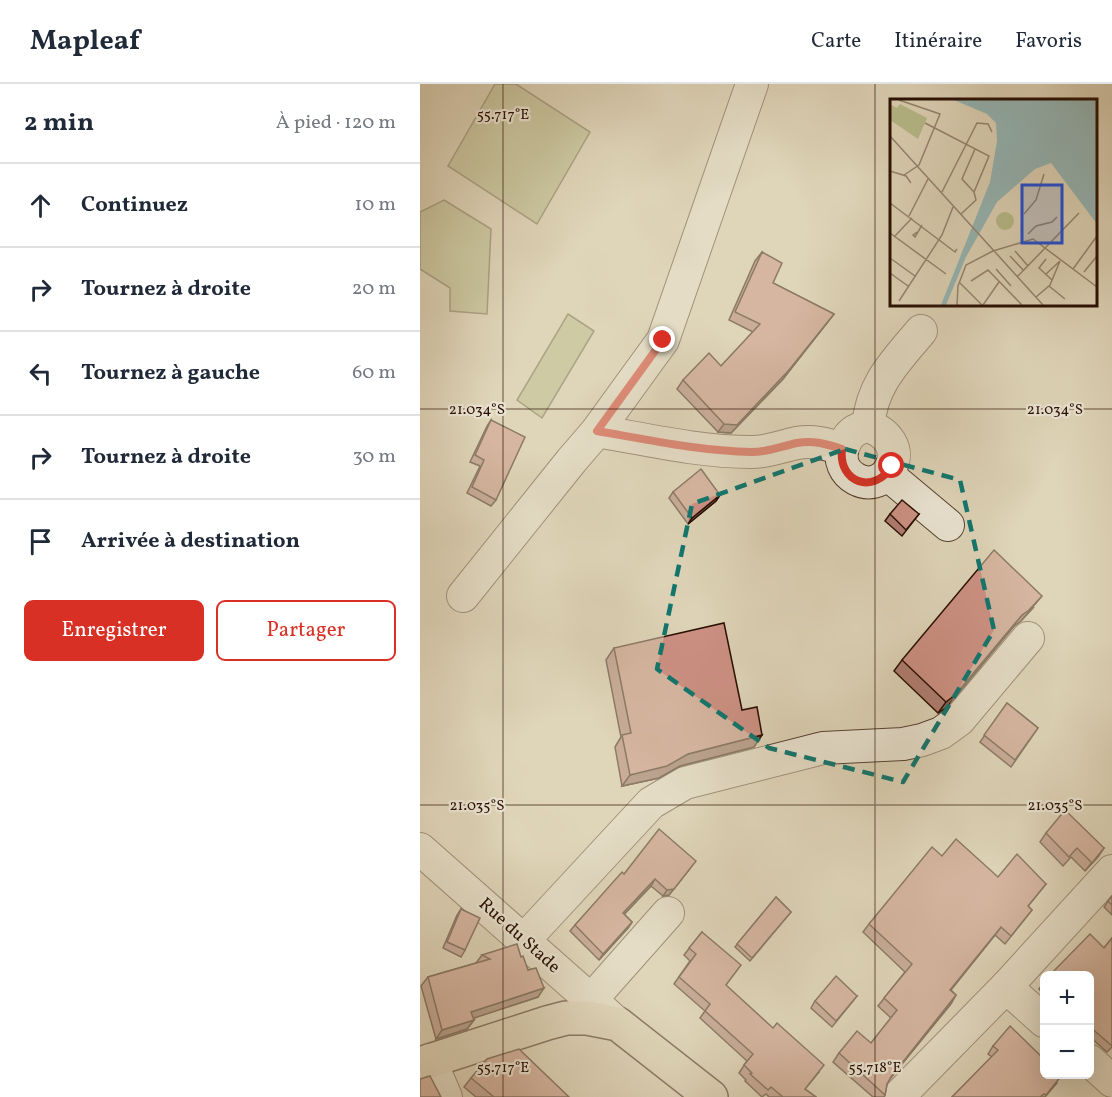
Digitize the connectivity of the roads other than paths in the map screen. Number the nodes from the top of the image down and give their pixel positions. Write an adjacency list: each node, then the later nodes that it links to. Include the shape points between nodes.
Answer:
1 (752, 84): 4 (street, via 663,340)
2 (921, 331): 3 (street, via 885,375 870,408)
3 (868, 426): 5 (street, via 848,436); 6 (street, via 888,437 893,447 892,466)
4 (597, 431): 5 (street, via 690,447 764,452 812,442); 8 (street)
5 (842, 449): 6 (street, via 844,468 851,477 871,483)
6 (887, 474): 7 (street)
7 (948, 525)
8 (462, 596)
9 (1028, 638): 13 (street, via 959,720 940,733 903,744 823,748 685,783 666,792 651,803)
10 (420, 849): 13 (street, Rue du Stade)
11 (1112, 871): 14 (street)
12 (668, 914): 15 (street)
13 (524, 940): 15 (street, Rue du Stade)
14 (1006, 987): 16 (street); 23 (street)
15 (591, 1000): 17 (street, Rue du Stade)
16 (1040, 1017)
17 (618, 1024): 18 (main road, via 566,1018); 22 (main road)
18 (425, 1062): 21 (street)
19 (1094, 1065): 20 (street)
20 (1112, 1081)
21 (446, 1097)
22 (711, 1097)
23 (898, 1097)

